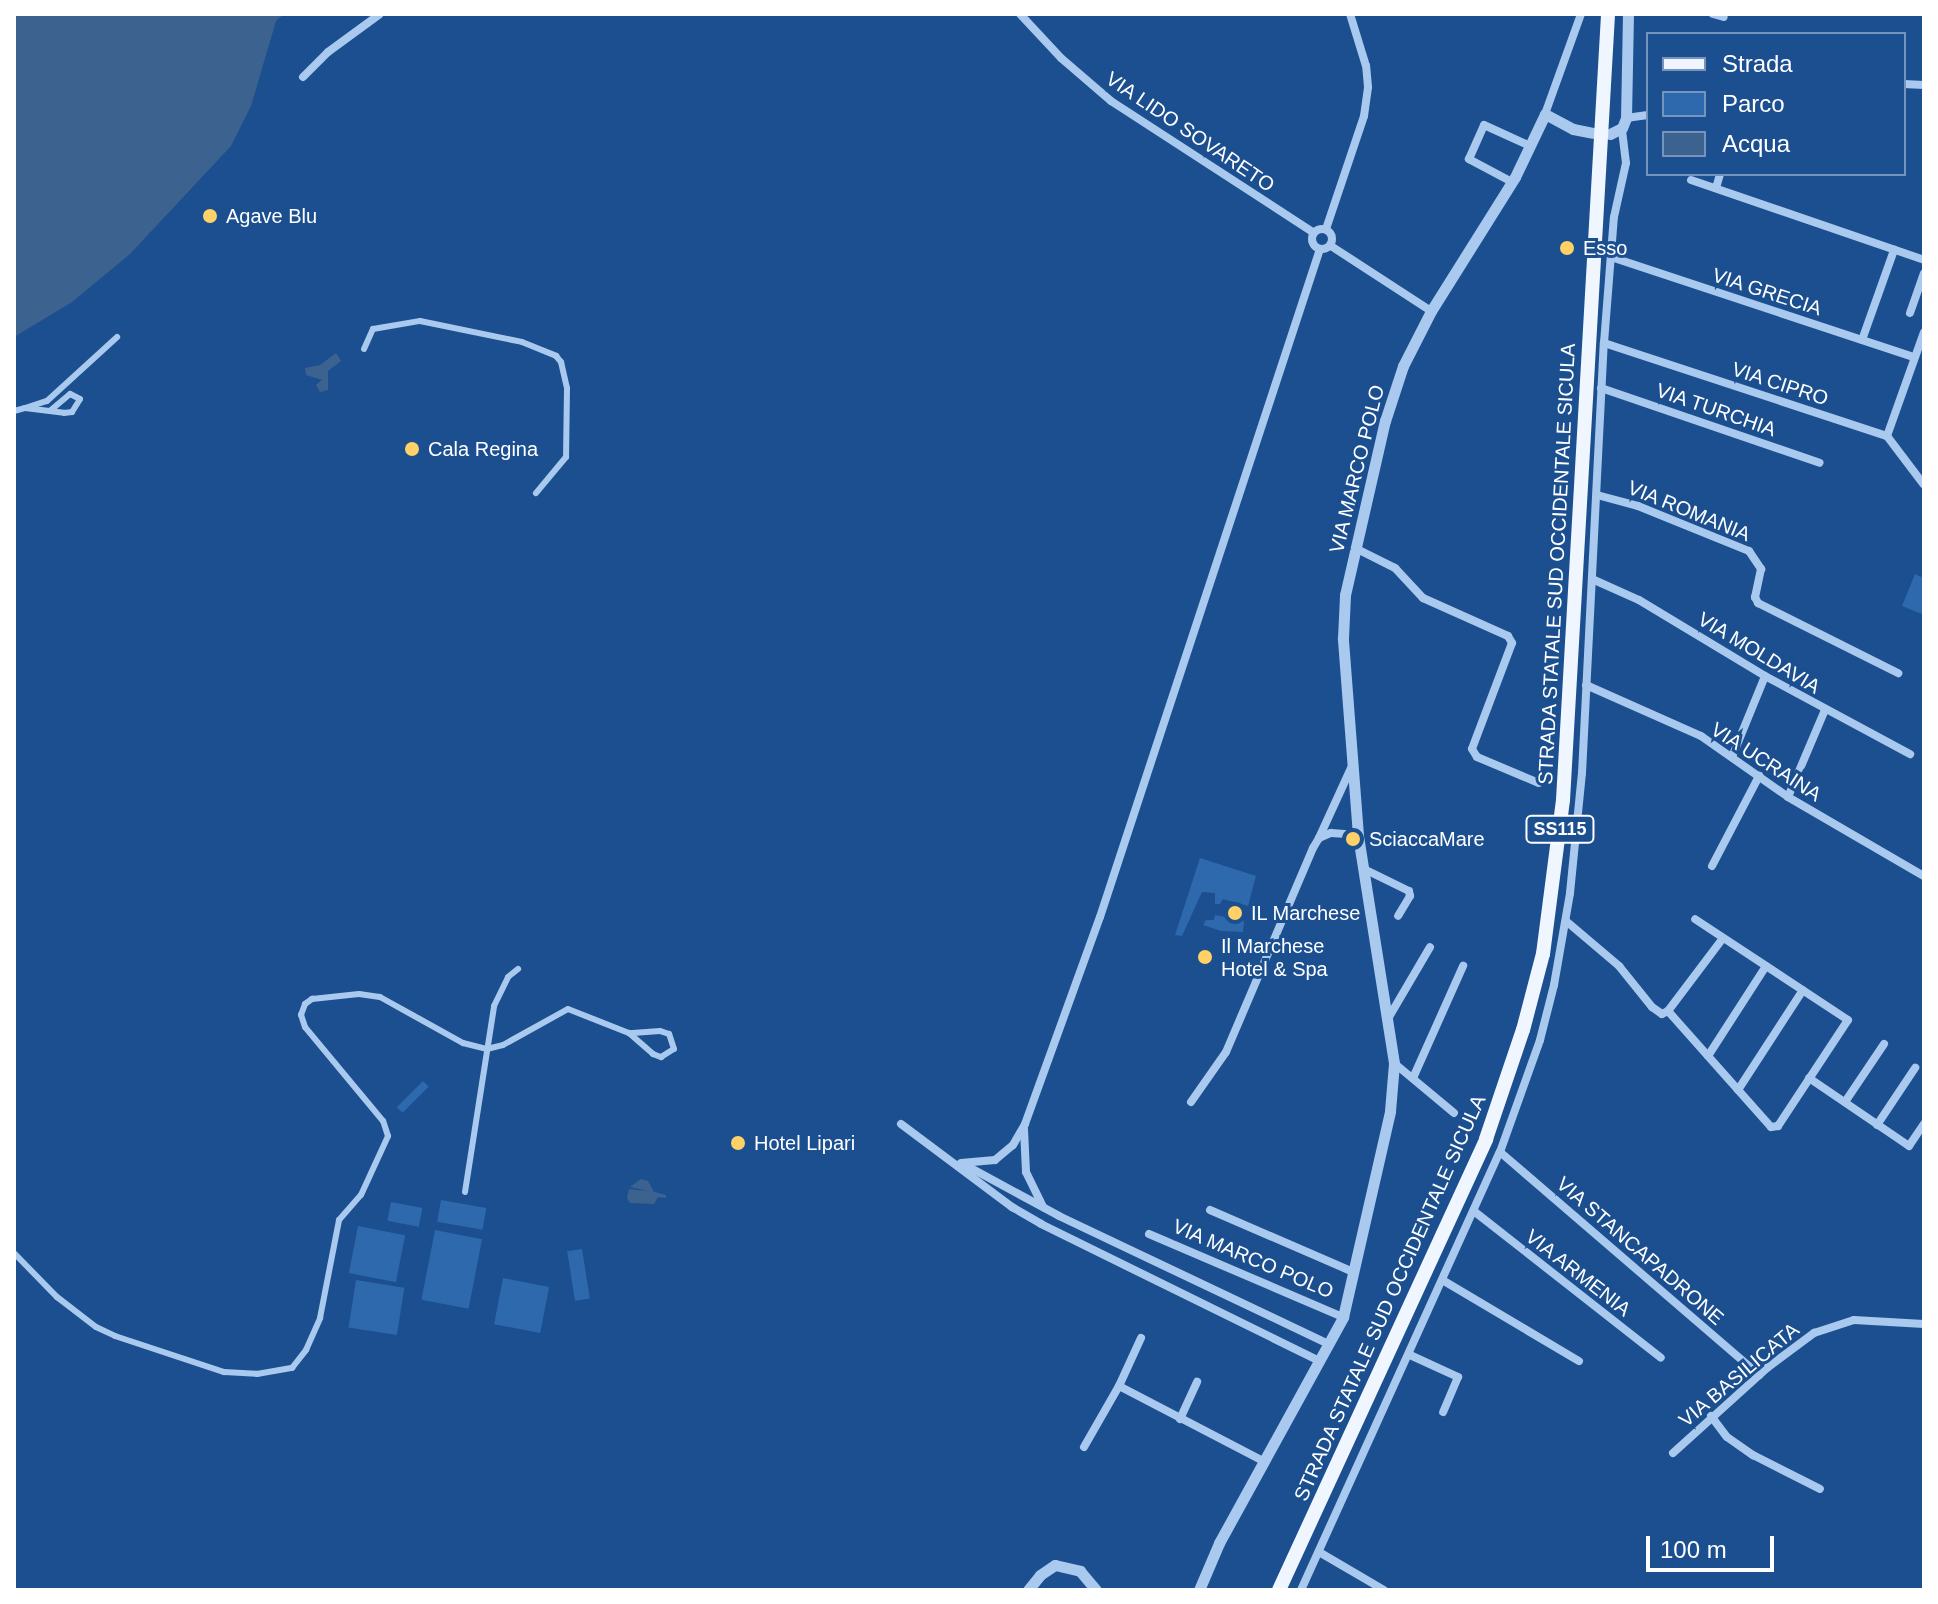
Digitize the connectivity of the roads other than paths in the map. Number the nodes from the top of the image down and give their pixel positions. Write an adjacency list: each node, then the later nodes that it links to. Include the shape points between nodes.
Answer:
1 (380, 14): 9 (street)
2 (1020, 14): 20 (street, VIA LIDO SOVARETO, via 1111,101)
3 (1350, 14): 19 (street, via 1368,87 1364,116)
4 (1581, 14): 10 (street, VIA MARCO POLO)
5 (1608, 14): 126 (main road, STRADA STATALE SUD OCCIDENTALE SICULA / SS115, via 1563,800 1543,954 1486,1139)
6 (1628, 14): 12 (street)
7 (1713, 14): 8 (street)
8 (1724, 17)
9 (303, 77)
10 (1545, 114): 13 (street); 14 (street, VIA MARCO POLO)
11 (1646, 116): 12 (street)
12 (1619, 127): 24 (street, via 1626,163)
13 (1593, 133)
14 (1530, 146): 17 (street, VIA MARCO POLO); 17 (street, via 1484,125 1469,159)
15 (1719, 176): 18 (street)
16 (1691, 180): 18 (street)
17 (1512, 182): 27 (street, VIA MARCO POLO)
18 (1716, 188): 23 (street)
19 (1326, 229): 20 (street); 21 (street)
20 (1314, 233): 22 (street, via 1313,242)
21 (1331, 246): 22 (street); 27 (street)
22 (1320, 249): 85 (street, via 1100,917)
23 (1894, 250): 25 (street); 31 (street)
24 (1611, 257): 31 (street, VIA GRECIA); 32 (street)
25 (1924, 260)
26 (1924, 273): 28 (street)
27 (1431, 311): 44 (street, VIA MARCO POLO, via 1392,397)
28 (1910, 313)
29 (1924, 332): 34 (street)
30 (117, 337): 36 (street, via 47,401)
31 (1862, 340): 34 (street, VIA GRECIA)
32 (1604, 343): 35 (street); 39 (street, VIA CIPRO)
33 (364, 349): 42 (street, via 373,329 420,321 522,342 556,356 567,388 566,457)
34 (1914, 357): 39 (street)
35 (1601, 388): 40 (street, VIA TURCHIA); 43 (street)
36 (25, 408): 37 (street); 38 (street)
37 (14, 411)
38 (50, 411): 38 (street, via 70,394 80,399 72,412)
39 (1887, 436): 41 (street)
40 (1820, 463)
41 (1924, 485)
42 (536, 493)
43 (1597, 495): 45 (street); 46 (street, VIA ROMANIA, via 1749,551 1760,561 1758,603)
44 (1355, 548): 52 (street, VIA MARCO POLO, via 1343,615); 54 (street, via 1395,568 1423,598 1508,636 1512,643 1472,749 1477,757)
45 (1592, 579): 47 (street, VIA MOLDAVIA, via 1639,600); 48 (street)
46 (1898, 673)
47 (1765, 676): 49 (street, VIA MOLDAVIA); 51 (street)
48 (1586, 685): 51 (street, VIA UCRAINA, via 1701,736); 63 (street)
49 (1825, 710): 50 (street, VIA MOLDAVIA); 55 (street)
50 (1910, 754)
51 (1732, 757): 53 (street, VIA UCRAINA)
52 (1351, 768): 56 (street, VIA MARCO POLO); 57 (street)
53 (1759, 776): 55 (street, VIA UCRAINA); 58 (street)
54 (1539, 783)
55 (1788, 797): 60 (street, VIA UCRAINA)
56 (1358, 835): 57 (street, via 1331,833); 59 (street, VIA MARCO POLO)
57 (1319, 838): 81 (street, via 1226,1052)
58 (1712, 866)
59 (1364, 869): 61 (street, via 1409,891); 71 (street, VIA MARCO POLO)
60 (1924, 876)
61 (1398, 916)
62 (1695, 919): 64 (street)
63 (1566, 921): 70 (street, via 1619,966 1652,1007 1662,1014); 88 (street, via 1540,1040)
64 (1723, 938): 67 (street); 70 (street)
65 (1430, 947): 71 (street)
66 (1463, 966): 78 (street)
67 (1766, 966): 69 (street); 75 (street)
68 (518, 969): 74 (street, via 500,992)
69 (1803, 990): 79 (street, via 1848,1020); 80 (street)
70 (1668, 1011): 75 (street)
71 (1389, 1017): 76 (street, VIA MARCO POLO)
72 (629, 1033): 72 (street, via 661,1057 674,1049 669,1034); 74 (street, via 568,1009)
73 (1884, 1044): 82 (street)
74 (487, 1049): 94 (street); 101 (street, via 463,1043 380,997 359,994 305,1004 305,1027 383,1121 388,1136 361,1195 339,1220 320,1318 292,1368 224,1372 115,1336 57,1297)
75 (1708, 1056): 80 (street)
76 (1394, 1063): 78 (street); 102 (street, VIA MARCO POLO, via 1381,1162)
77 (1915, 1068): 87 (street)
78 (1413, 1078): 83 (street)
79 (1809, 1078): 80 (street, via 1778,1126 1771,1127); 82 (street)
80 (1738, 1090)
81 (1191, 1102)
82 (1845, 1102): 87 (street)
83 (1454, 1113)
84 (901, 1124): 89 (street)
85 (1025, 1124): 90 (street, via 1013,1145); 92 (street)
86 (1924, 1124): 87 (street, via 1909,1146)
87 (1877, 1125)
88 (1500, 1152): 99 (street); 112 (street, VIA STANCAPADRONE)
89 (944, 1154): 91 (street); 96 (street)
90 (995, 1160): 91 (street); 93 (street)
91 (961, 1163): 93 (street)
92 (1026, 1172): 95 (street); 97 (street)
93 (990, 1179): 95 (street); 96 (street)
94 (465, 1192)
95 (1012, 1192): 96 (street); 97 (street)
96 (996, 1194): 110 (street, via 1054,1231)
97 (1044, 1209): 107 (street)
98 (1210, 1210): 102 (street, VIA MARCO POLO)
99 (1475, 1212): 103 (street); 109 (street, VIA ARMENIA)
100 (1149, 1234): 104 (street, VIA MARCO POLO)
101 (14, 1253)
102 (1353, 1272): 104 (street, VIA MARCO POLO)
103 (1444, 1281): 108 (street); 111 (street)
104 (1343, 1317): 107 (street, VIA MARCO POLO)
105 (1924, 1324): 112 (street, VIA BASILICATA, via 1842,1323 1814,1333)
106 (1141, 1338): 114 (street)
107 (1328, 1344): 110 (street, VIA MARCO POLO)
108 (1410, 1355): 115 (street, via 1458,1377); 122 (street)
109 (1661, 1358)
110 (1319, 1361): 120 (street, VIA MARCO POLO)
111 (1579, 1361)
112 (1759, 1375): 116 (street, VIA BASILICATA)
113 (1197, 1382): 117 (street)
114 (1119, 1386): 117 (street); 118 (street)
115 (1443, 1412)
116 (1711, 1416): 119 (street, VIA BASILICATA); 121 (street, via 1743,1449)
117 (1180, 1419): 120 (street)
118 (1084, 1447)
119 (1673, 1453)
120 (1263, 1461): 125 (street, VIA MARCO POLO)
121 (1820, 1489)
122 (1319, 1552): 127 (street); 128 (street)
123 (1028, 1590): 124 (street, via 1055,1565 1080,1571)
124 (1096, 1590)
125 (1199, 1590)
126 (1279, 1590)
127 (1301, 1590)
128 (1384, 1590)

